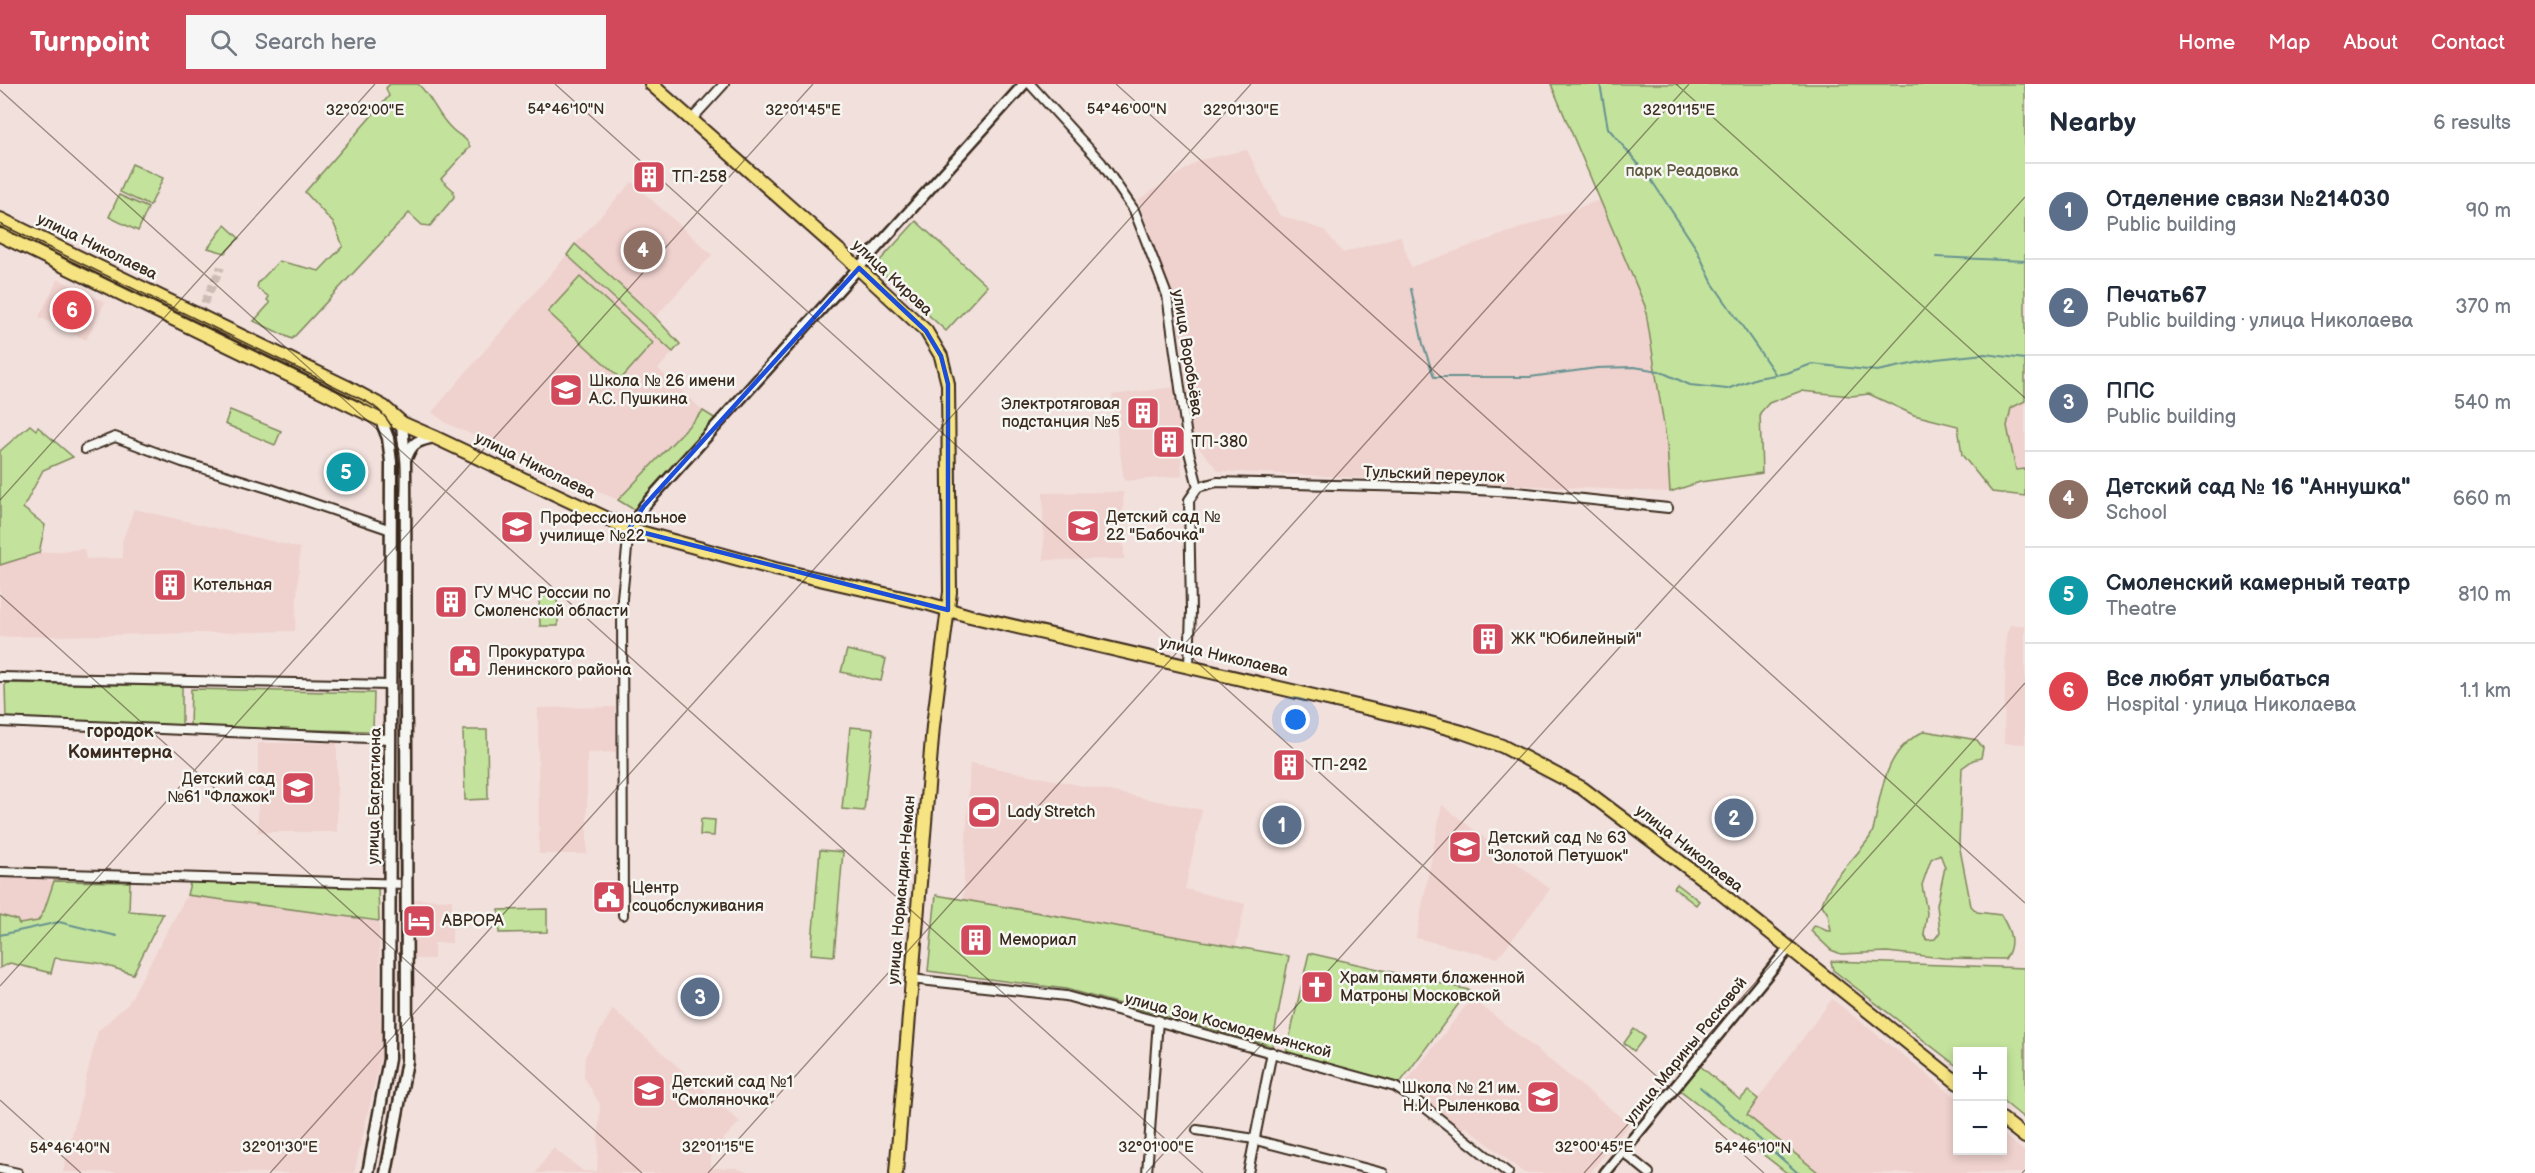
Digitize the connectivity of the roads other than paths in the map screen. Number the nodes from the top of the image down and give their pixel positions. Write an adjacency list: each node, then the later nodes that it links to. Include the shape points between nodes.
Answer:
1 (651, 84): 5 (main road, улица Кирова)
2 (724, 84): 5 (street)
3 (1024, 84): 8 (street)
4 (1030, 84): 17 (street, улица Воробьёва, via 1101,162 1134,210 1167,295 1189,452)
5 (691, 120): 8 (main road, улица Кирова)
6 (0, 219): 9 (main road, улица Николаева)
7 (0, 235): 10 (main road, улица Николаева)
8 (859, 268): 19 (street, via 644,506); 21 (main road, улица Кирова, via 926,331 944,366 948,384)
9 (199, 314): 10 (street); 12 (main road, улица Николаева, via 371,399 392,413)
10 (179, 322): 11 (main road, улица Николаева)
11 (381, 420): 12 (main road, улица Николаева); 14 (main road, улица Багратиона)
12 (403, 429): 13 (main road, улица Николаева); 14 (main road); 16 (main road, улица Багратиона)
13 (434, 437): 16 (main road, via 412,445); 19 (main road, улица Николаева)
14 (388, 438): 20 (main road, улица Багратиона)
15 (85, 449): 20 (street, via 115,437)
16 (405, 462): 28 (main road, улица Багратиона)
17 (1198, 487): 18 (street, Тульский переулок, via 1216,482 1415,487 1517,492); 22 (street, via 1189,500)
18 (1668, 508)
19 (629, 529): 21 (main road, улица Николаева); 30 (street, via 622,598)
20 (391, 530): 24 (main road, улица Багратиона)
21 (948, 610): 22 (main road, улица Николаева); 32 (main road, улица Нормандия-Неман, via 933,726)
22 (1189, 665): 31 (main road, улица Николаева, via 1448,728 1502,746 1582,788)
23 (0, 677): 24 (street)
24 (391, 686): 26 (main road, улица Багратиона)
25 (0, 722): 26 (street)
26 (391, 739): 29 (main road, улица Багратиона)
27 (0, 872): 29 (street)
28 (406, 884): 29 (street); 44 (main road, улица Багратиона, via 406,1061)
29 (389, 885): 43 (main road, улица Багратиона, via 389,1059)
30 (622, 915)
31 (1789, 948): 35 (main road, улица Николаева); 40 (street, улица Марины Расковой)
32 (911, 979): 33 (street, улица Зои Космодемьянской, via 1066,996); 45 (main road, улица Нормандия-Неман)
33 (1158, 1020): 34 (street, улица Зои Космодемьянской); 46 (street)
34 (1272, 1052): 39 (street); 49 (street, улица Зои Космодемьянской, via 1395,1086)
35 (1953, 1079)
36 (2007, 1123): 38 (main road)
37 (1197, 1130): 39 (street)
38 (2025, 1137)
39 (1254, 1140): 47 (street); 48 (street)
40 (1623, 1152): 50 (street, улица Марины Расковой); 51 (street)
41 (0, 1169): 42 (street)
42 (18, 1173)
43 (369, 1173)
44 (386, 1173)
45 (896, 1173)
46 (1147, 1173)
47 (1248, 1173)
48 (1383, 1173)
49 (1507, 1173)
50 (1605, 1173)
51 (1649, 1173)

